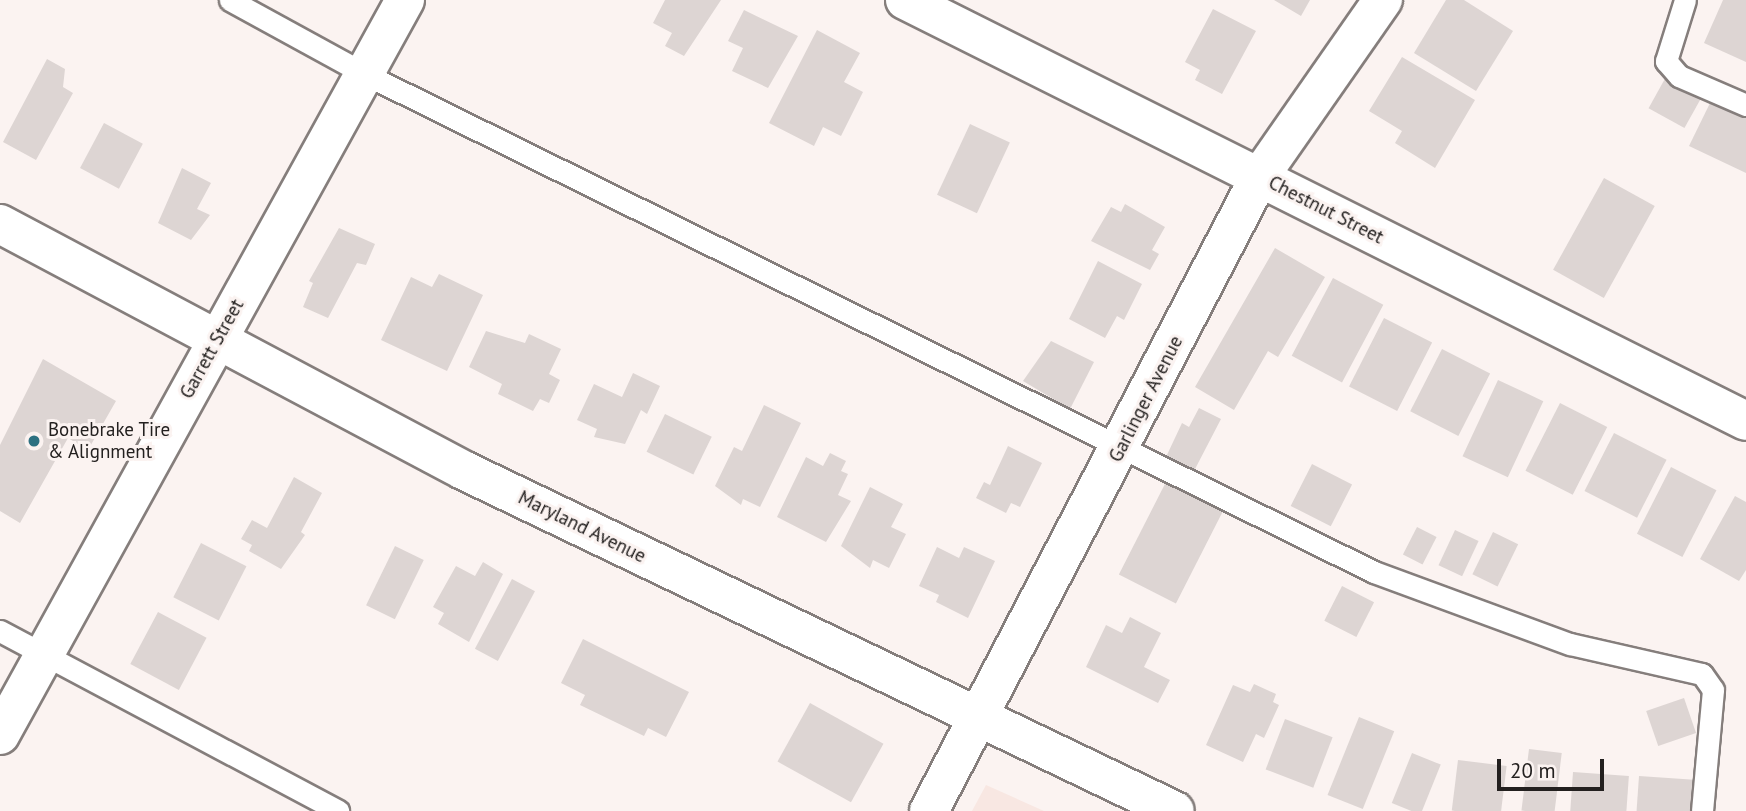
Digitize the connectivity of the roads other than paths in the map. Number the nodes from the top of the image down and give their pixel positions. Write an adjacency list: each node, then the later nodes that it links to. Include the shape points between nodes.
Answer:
1 (230, 0): 6 (lane)
2 (405, 0): 6 (street, Garrett Street)
3 (905, 0): 8 (street, Chestnut Street)
4 (1383, 0): 8 (street, Garlinger Avenue)
5 (1685, 0): 7 (lane, via 1673,23 1666,61 1679,76)
6 (365, 74): 10 (street, Garrett Street); 12 (lane)
7 (1746, 105)
8 (1260, 176): 11 (street, Chestnut Street); 12 (street, Garlinger Avenue)
9 (0, 224): 10 (street, Maryland Avenue)
10 (215, 343): 14 (street, Garrett Street); 15 (street, Maryland Avenue, via 463,470)
11 (1746, 421)
12 (1121, 450): 15 (street, Garlinger Avenue); 20 (lane, via 1444,601 1570,644 1702,674 1713,690)
13 (0, 631): 14 (lane)
14 (44, 656): 16 (street, Garrett Street); 17 (lane)
15 (979, 717): 18 (street, Garlinger Avenue); 19 (street, Maryland Avenue)
16 (0, 735)
17 (338, 811)
18 (929, 811)
19 (1175, 811)
20 (1702, 811)

